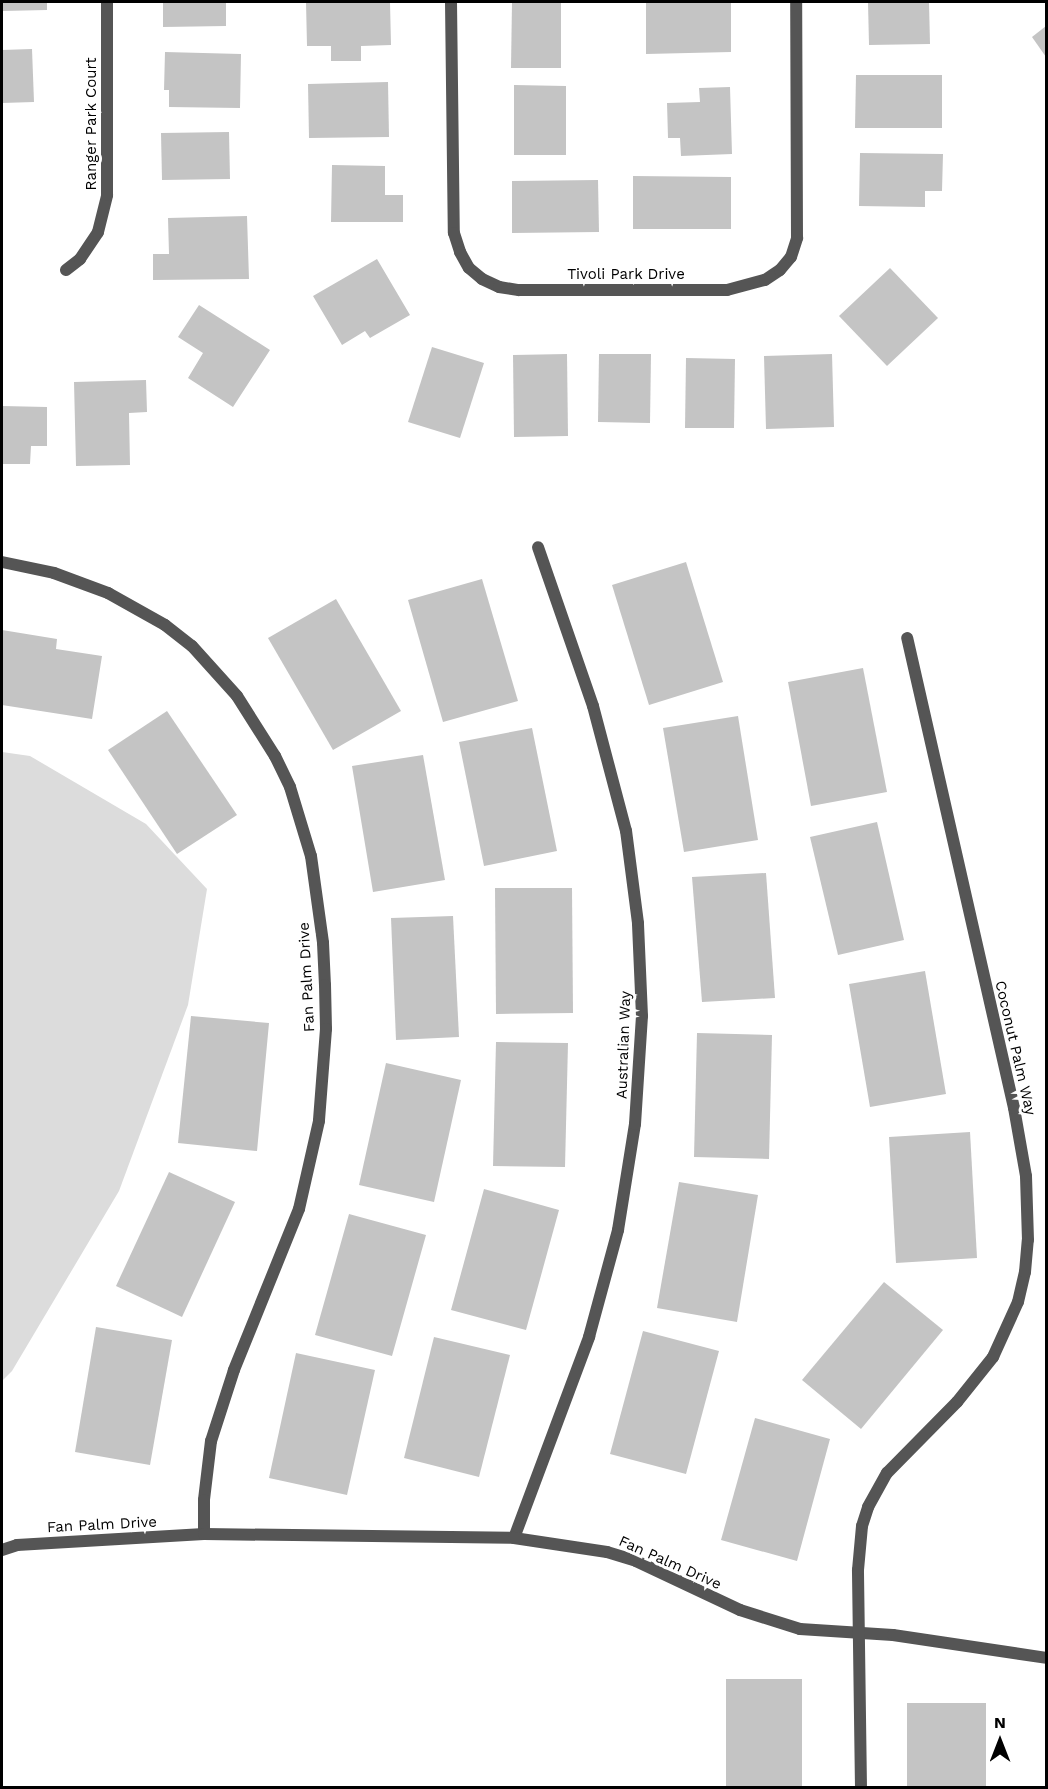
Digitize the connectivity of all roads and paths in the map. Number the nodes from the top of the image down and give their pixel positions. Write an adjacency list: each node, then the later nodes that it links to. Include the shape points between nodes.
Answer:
1 (107, 2): 4 (street, Ranger Park Court, via 107,195 98,232 80,259)
2 (451, 2): 3 (street, Tivoli Park Drive, via 454,233 469,268 499,287 519,290 727,290 747,287 780,270 791,257 797,238)
3 (796, 2)
4 (66, 270)
5 (538, 547): 9 (street, Australian Way, via 593,706 626,831 638,923 642,1016 635,1124 618,1230 589,1337)
6 (2, 562): 8 (street, Fan Palm Drive, via 54,573 108,593 165,625 192,646 237,696 275,756 290,787 310,856 325,985 324,1063 318,1121 299,1209 234,1370 215,1429 207,1471)
7 (907, 638): 11 (street, Coconut Palm Way, via 1018,1131 1026,1176 1028,1240 1018,1302 993,1357 957,1402 887,1473 868,1507 859,1548)
8 (204, 1534): 9 (street, Fan Palm Drive); 10 (street, Fan Palm Drive, via 17,1545)
9 (514, 1538): 11 (street, Fan Palm Drive, via 608,1552 636,1561 769,1621 800,1629)
10 (2, 1550)
11 (860, 1634): 12 (street, Fan Palm Drive, via 893,1635); 13 (street, Coconut Palm Way)
12 (1047, 1658)
13 (861, 1788)

